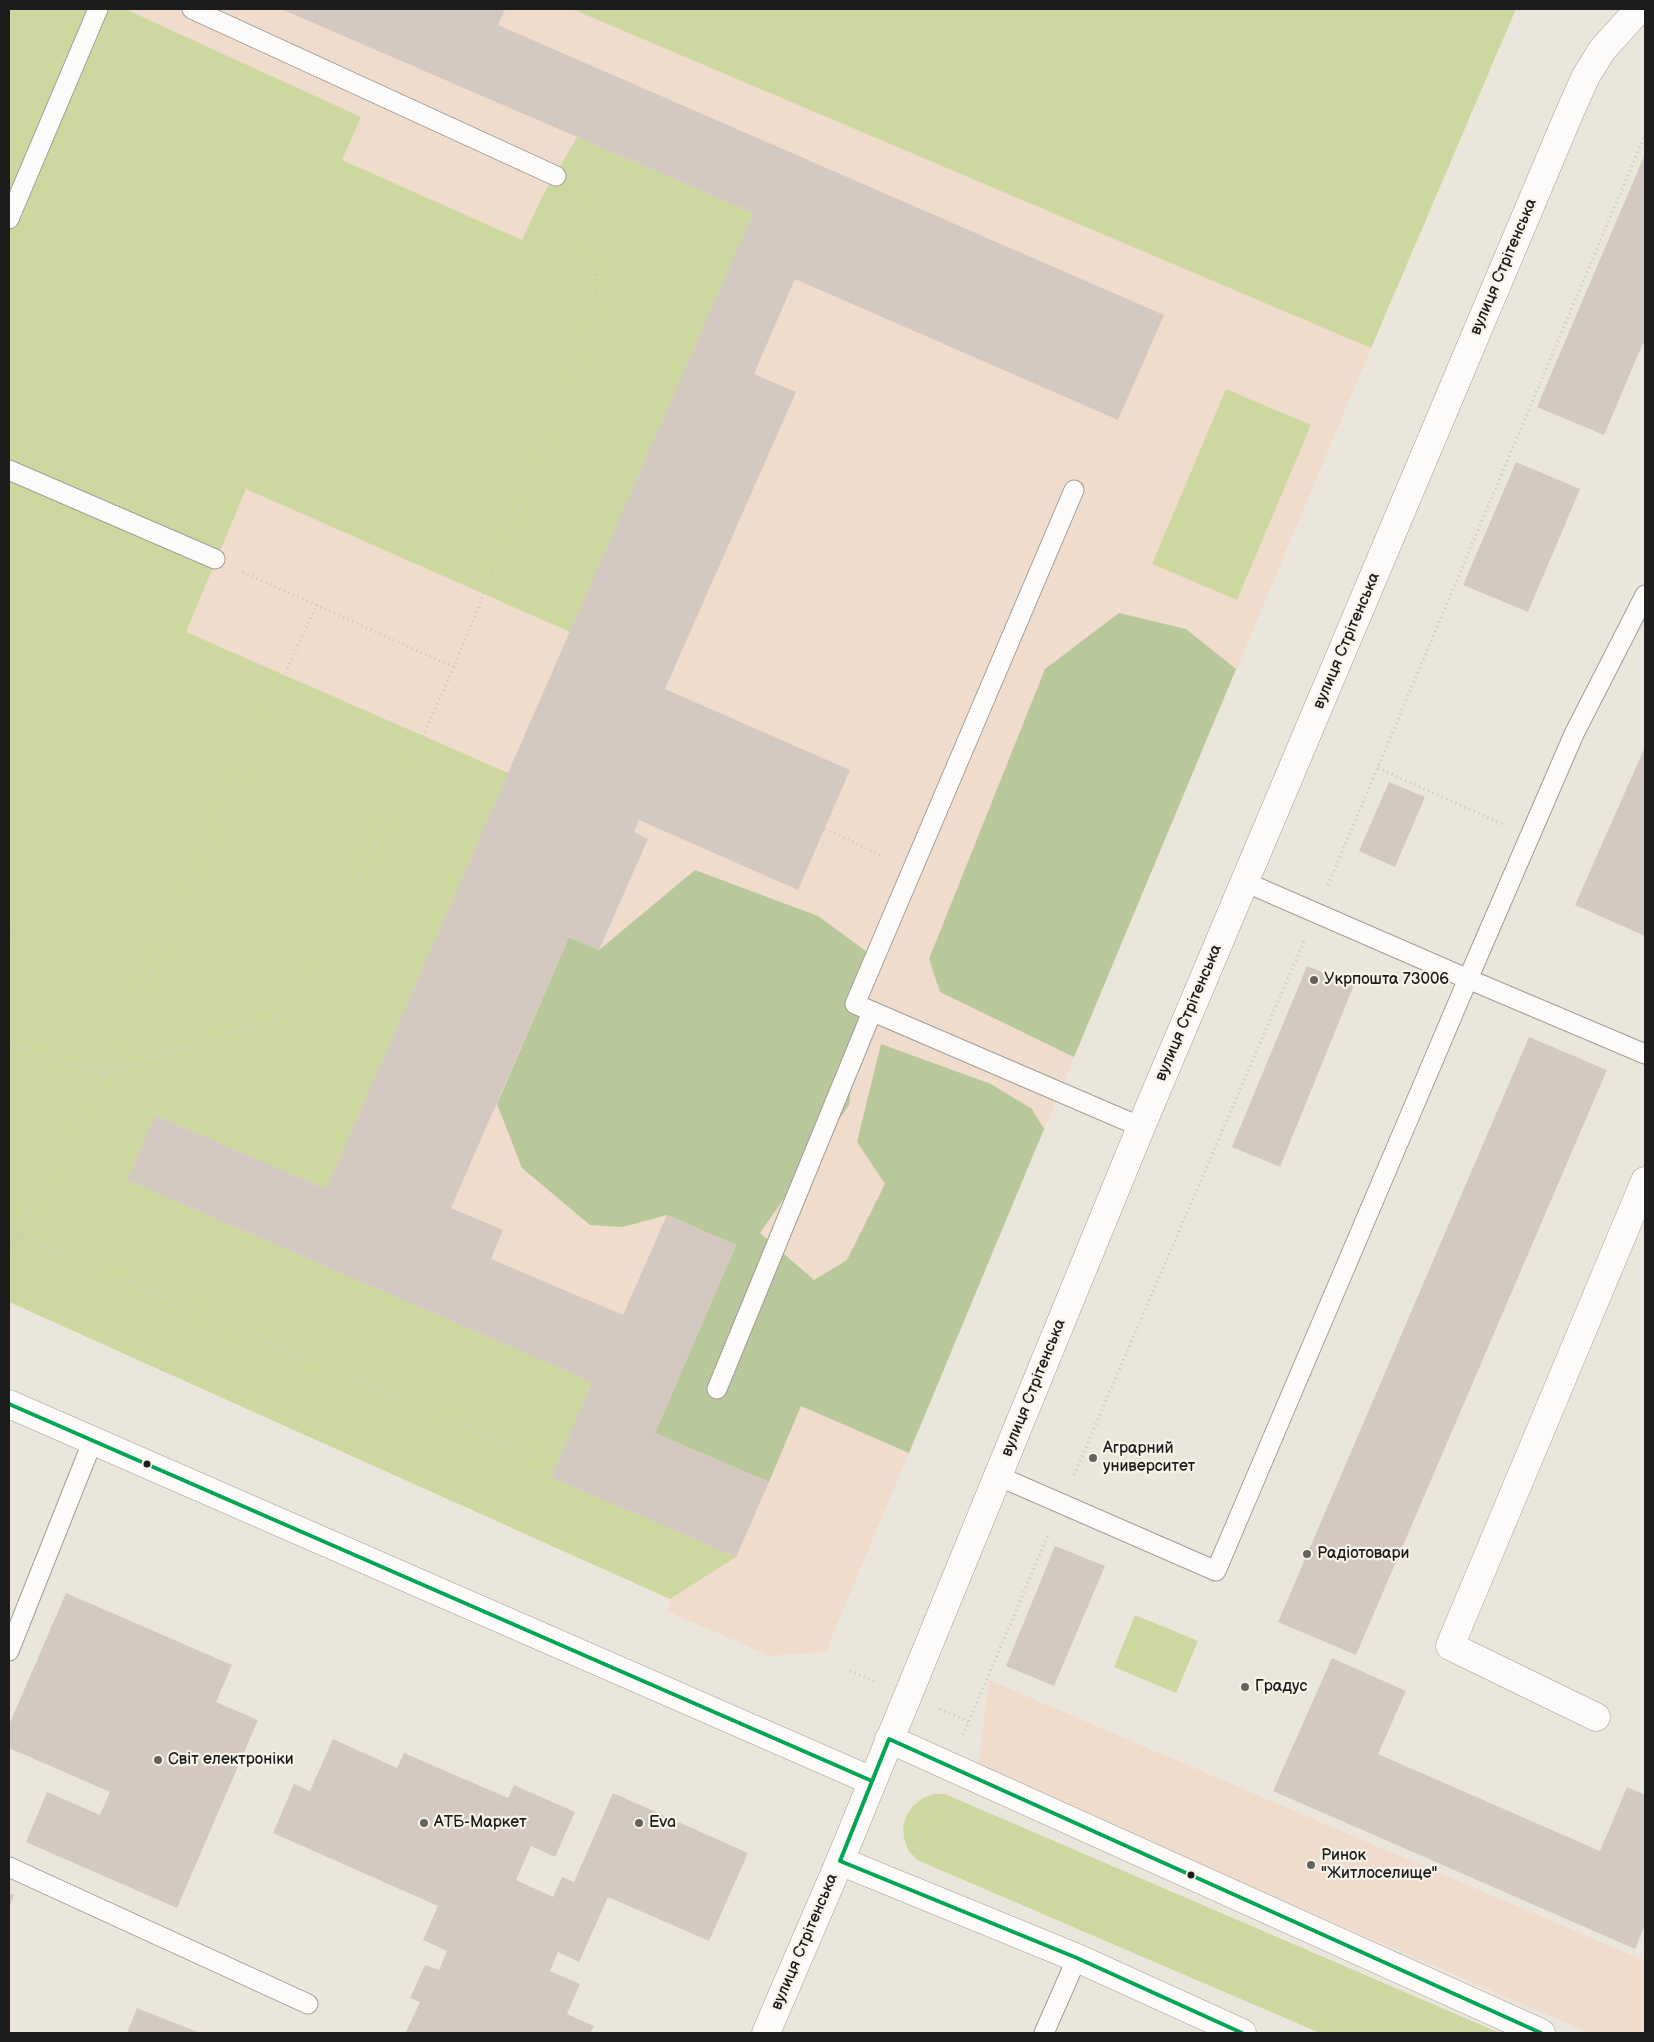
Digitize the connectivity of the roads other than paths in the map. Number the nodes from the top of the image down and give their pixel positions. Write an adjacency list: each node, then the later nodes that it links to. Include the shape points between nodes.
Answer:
1 (98, 9): 5 (lane)
2 (192, 9): 4 (lane)
3 (1638, 9): 10 (street, вулиця Стрітенська, via 1602,50 1586,76)
4 (556, 176)
5 (9, 219)
6 (9, 470): 8 (lane)
7 (1074, 490): 12 (lane, via 855,1004)
8 (215, 559)
9 (1645, 595): 11 (lane, via 1574,734)
10 (1244, 882): 11 (lane); 14 (street, вулиця Стрітенська)
11 (1468, 979): 13 (lane); 19 (lane, via 1216,1571)
12 (872, 1012): 14 (lane); 16 (lane)
13 (1645, 1054)
14 (1141, 1127): 19 (street, вулиця Стрітенська)
15 (1645, 1181): 21 (street, via 1450,1646)
16 (717, 1389)
17 (9, 1404): 18 (street)
18 (93, 1440): 20 (lane); 23 (street)
19 (998, 1476): 22 (street, вулиця Стрітенська)
20 (9, 1652)
21 (1596, 1717)
22 (889, 1739): 23 (street, вулиця Стрітенська); 31 (street)
23 (872, 1781): 24 (street, вулиця Стрітенська)
24 (840, 1861): 26 (street); 28 (street, вулиця Стрітенська)
25 (9, 1867): 27 (lane)
26 (1077, 1958): 29 (lane); 30 (street)
27 (308, 2004)
28 (766, 2033)
29 (1044, 2033)
30 (1242, 2033)
31 (1541, 2033)

